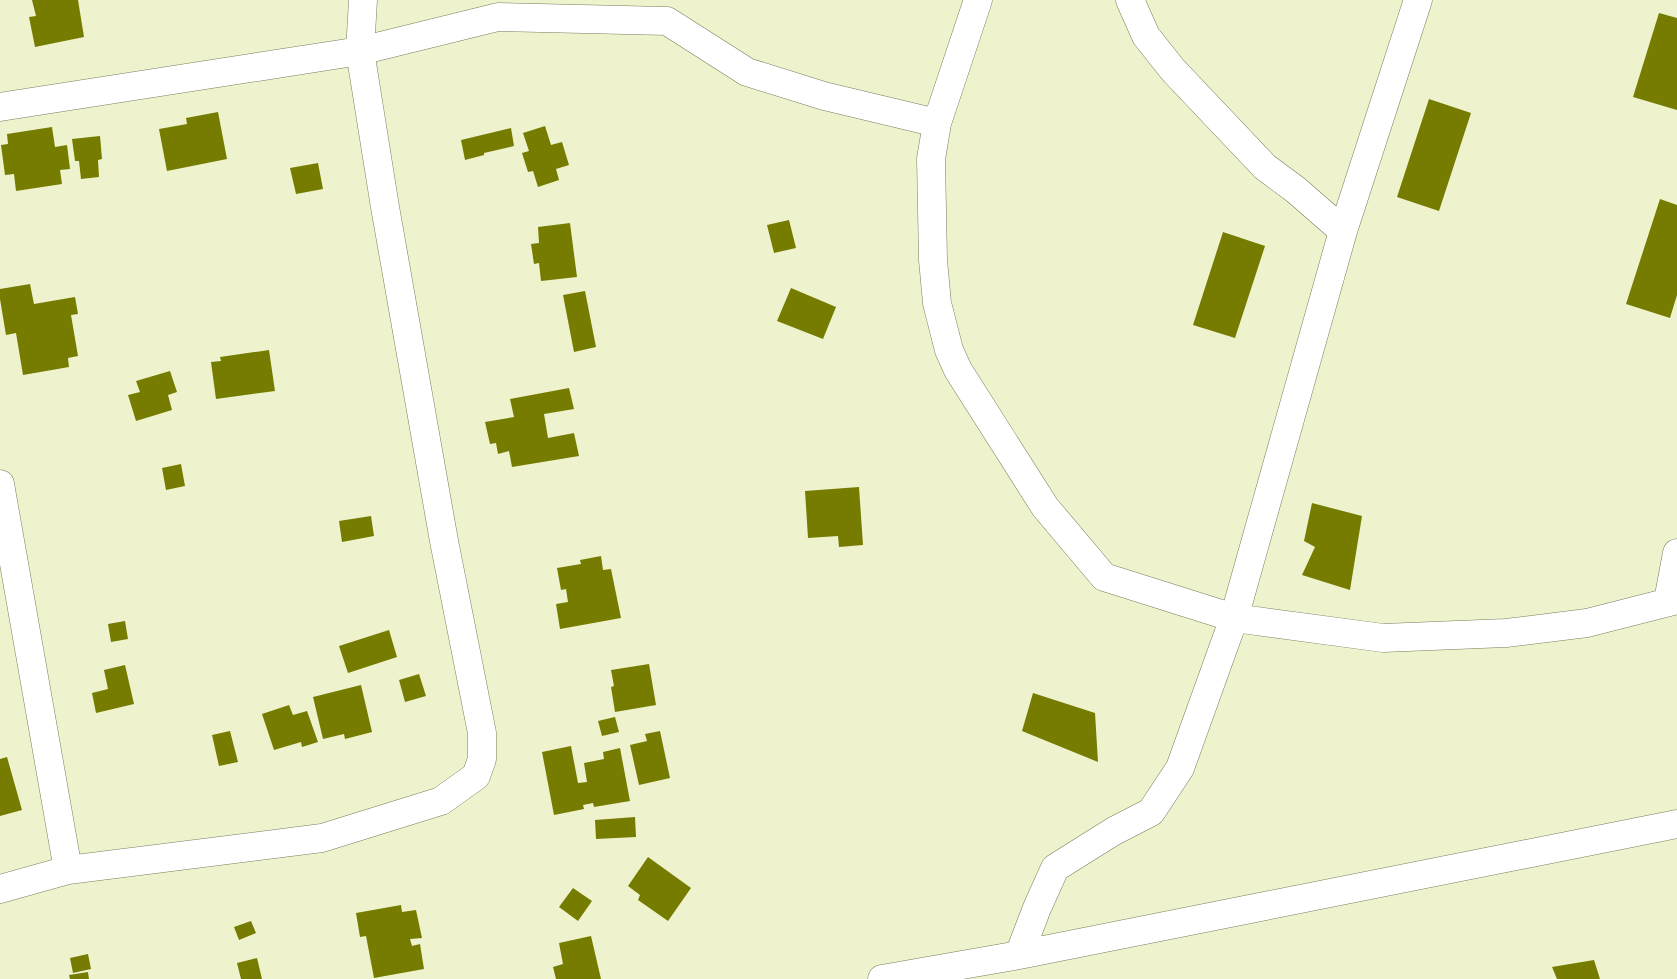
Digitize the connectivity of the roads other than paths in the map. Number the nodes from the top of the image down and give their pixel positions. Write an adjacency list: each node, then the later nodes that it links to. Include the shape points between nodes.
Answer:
1 (363, 0): 5 (street)
2 (978, 0): 7 (street)
3 (1130, 0): 8 (street, via 1146,36 1173,70 1264,167)
4 (1418, 0): 8 (street)
5 (360, 51): 6 (street); 7 (street, via 498,17 668,21 747,72 824,96); 14 (street, via 442,531 482,733 482,759 476,776 441,802 322,838)
6 (0, 107)
7 (937, 123): 12 (street, via 931,159 937,303 948,350 958,370 1045,507 1104,577)
8 (1343, 231): 12 (street)
9 (0, 484): 14 (street)
10 (1677, 553): 11 (street)
11 (1673, 601): 12 (street, via 1587,624 1506,633 1383,638)
12 (1234, 618): 16 (street, via 1180,768 1151,812 1055,868)
13 (1677, 824): 16 (street)
14 (68, 870): 15 (street)
15 (0, 889)
16 (1019, 955): 17 (street)
17 (882, 979)

